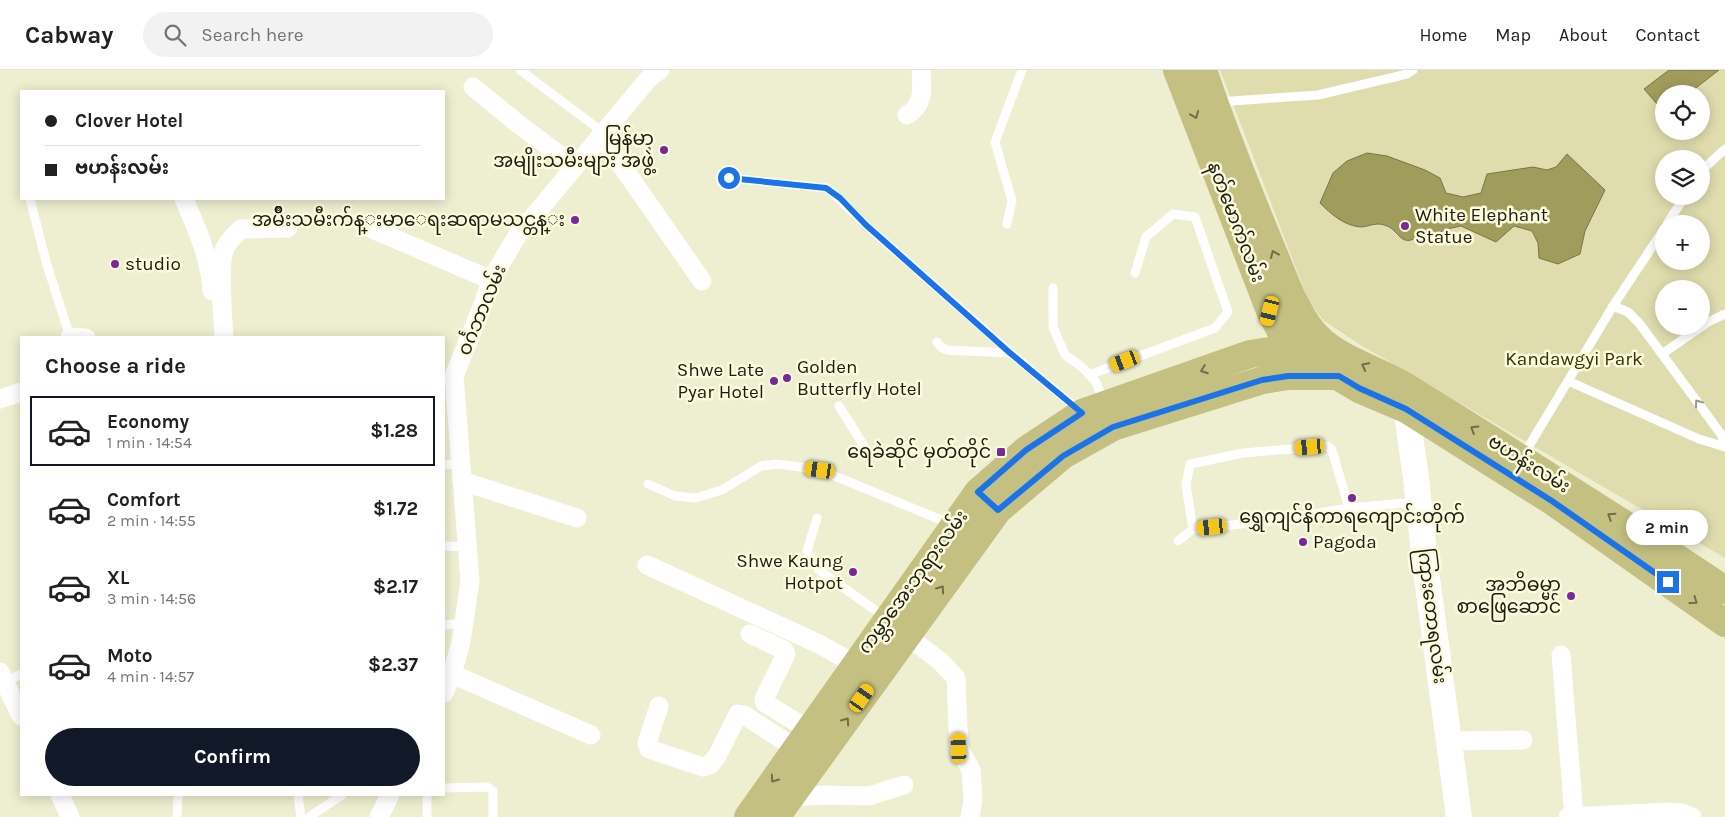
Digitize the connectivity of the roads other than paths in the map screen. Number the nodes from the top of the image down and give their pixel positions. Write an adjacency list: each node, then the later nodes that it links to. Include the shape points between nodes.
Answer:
1 (520, 70): 11 (lane)
2 (660, 70): 11 (street, ဝင်္ဂဘာလမ်း, via 650,77)
3 (921, 70): 10 (street, via 923,94)
4 (1022, 70): 18 (lane, via 995,142 1012,201)
5 (1177, 70): 26 (main road, နတ်မောက်လမ်း, one-way to 26)
6 (1203, 70): 9 (main road, နတ်မောက်လမ်း)
7 (1414, 70): 9 (lane, via 1318,96)
8 (472, 87): 14 (street)
9 (1214, 102): 26 (main road, နတ်မောက်လမ်း, one-way to 9, via 1250,197)
10 (907, 115)
11 (602, 134): 14 (street, ဝင်္ဂဘာလမ်း); 24 (street)
12 (1725, 149): 13 (lane)
13 (1710, 163)
14 (574, 166): 23 (street, ဝင်္ဂဘာလမ်း, via 517,236)
15 (729, 178): 35 (lane, via 826,188)
16 (30, 200): 29 (lane, via 47,266)
17 (184, 200): 30 (street, via 203,244 211,275)
18 (1007, 224)
19 (288, 228): 31 (street, via 242,229 227,244 221,262)
20 (370, 228): 23 (street)
21 (1655, 243): 27 (lane)
22 (1135, 274): 39 (lane, via 1146,237 1173,214 1194,217 1228,312 1215,328)
23 (491, 280): 38 (street, ဝင်္ဂဘာလမ်း)
24 (702, 281)
25 (1053, 288): 39 (lane, via 1053,327 1065,355)
26 (1282, 305): 33 (main road, နတ်မောက်လမ်း); 34 (main road); 36 (main road)
27 (1613, 306): 37 (lane, via 1628,312); 42 (lane)
28 (1725, 314): 37 (lane)
29 (78, 336)
30 (211, 336)
31 (224, 336)
32 (937, 342): 35 (lane, via 947,350)
33 (1328, 347): 34 (main road, ကမ္ဘာအေးဘုရားလမ်း); 45 (main road, ဗဟန်းလမ်း, one-way to 33)
34 (1290, 348): 36 (main road, ကမ္ဘာအေးဘုရားလမ်း); 40 (main road); 41 (main road)
35 (1010, 353): 47 (lane)
36 (1250, 354): 47 (main road, ကမ္ဘာအေးဘုရားလမ်း, one-way to 47)
37 (1662, 354): 49 (lane, one-way to 37, via 1720,434)
38 (449, 375): 51 (street, ဝင်္ဂဘာလမ်း)
39 (1090, 375): 47 (lane, via 1096,382)
40 (1339, 376): 41 (main road, ကမ္ဘာအေးဘုရားလမ်း, via 1288,376); 45 (main road, ဗဟန်းလမ်း, via 1359,388)
41 (1262, 380): 53 (main road, ကမ္ဘာအေးဘုရားလမ်း, via 1113,427)
42 (1568, 381): 49 (lane, via 1698,440); 50 (lane)
43 (20, 392): 44 (street)
44 (1, 396)
45 (1404, 397): 50 (main road, ဗဟန်းလမ်း, one-way to 45); 54 (main road, ကြားတောရလမ်း); 67 (main road, ဗဟန်းလမ်း, one-way to 67)
46 (839, 406): 48 (lane)
47 (1093, 409): 53 (main road, ကမ္ဘာအေးဘုရားလမ်း, via 1026,450)
48 (864, 446)
49 (1725, 446)
50 (1522, 458): 64 (main road, ဗဟန်းလမ်း, one-way to 50)
51 (455, 470): 56 (street); 62 (street, ဝင်္ဂဘာလမ်း)
52 (648, 484): 58 (lane, via 675,496 695,498 722,490 761,466 778,464 820,470)
53 (988, 501): 58 (main road, ကမ္ဘာအေးဘုရားလမ်း); 70 (main road, ကမ္ဘာအေးဘုရားလမ်း, one-way to 53)
54 (1419, 502): 55 (lane); 81 (main road, ကြားတောရလမ်း)
55 (1349, 508): 59 (lane); 59 (lane, via 1332,450 1327,446 1243,453 1190,464 1186,485)
56 (577, 518)
57 (818, 518): 65 (lane, via 807,551 819,570)
58 (954, 525): 65 (main road, ကမ္ဘာအေးဘုရားလမ်း)
59 (1193, 530): 60 (lane)
60 (1178, 541)
61 (445, 546): 62 (lane)
62 (467, 547): 66 (street, ဝင်္ဂဘာလမ်း, via 470,581)
63 (647, 565): 72 (street, via 819,644)
64 (1725, 590)
65 (887, 618): 72 (main road, ကမ္ဘာအေးဘုရားလမ်း)
66 (464, 623): 68 (lane); 73 (street, ဝင်္ဂဘာလမ်း)
67 (1725, 623)
68 (445, 625)
69 (750, 634): 79 (street, via 784,650 786,654 765,703)
70 (907, 636): 79 (main road, ကမ္ဘာအေးဘုရားလမ်း, one-way to 70); 99 (street, via 940,660 956,678 959,748 971,770 973,800)
71 (1561, 654): 101 (street)
72 (855, 664): 79 (main road, ကမ္ဘာအေးဘုရားလမ်း)
73 (452, 674): 75 (street, ဝင်္ဂဘာလမ်း); 78 (street)
74 (9, 676): 77 (street)
75 (445, 691)
76 (659, 706): 79 (street, via 649,749 702,767 711,764 717,756 738,714)
77 (20, 713)
78 (591, 735)
79 (811, 740): 90 (main road, ကမ္ဘာအေးဘုရားလမ်း); 98 (main road, ကမ္ဘာအေးဘုရားလမ်း, one-way to 98)
80 (1524, 740): 81 (street)
81 (1448, 741): 100 (main road, ကြားတောရလမ်း)
82 (904, 785): 90 (street, via 869,796 826,795)
83 (445, 788): 97 (lane, via 488,788 493,791)
84 (60, 796): 91 (street)
85 (178, 796): 92 (lane)
86 (298, 796): 93 (lane)
87 (341, 796): 94 (lane)
88 (390, 796): 95 (street)
89 (426, 796): 96 (lane)
90 (784, 807)
91 (70, 817)
92 (177, 817)
93 (301, 817)
94 (310, 817)
95 (379, 817)
96 (426, 817)
97 (493, 817)
98 (748, 817)
99 (970, 817)
100 (1458, 817)
101 (1571, 817): 102 (street, via 1669,812)
102 (1692, 817)

